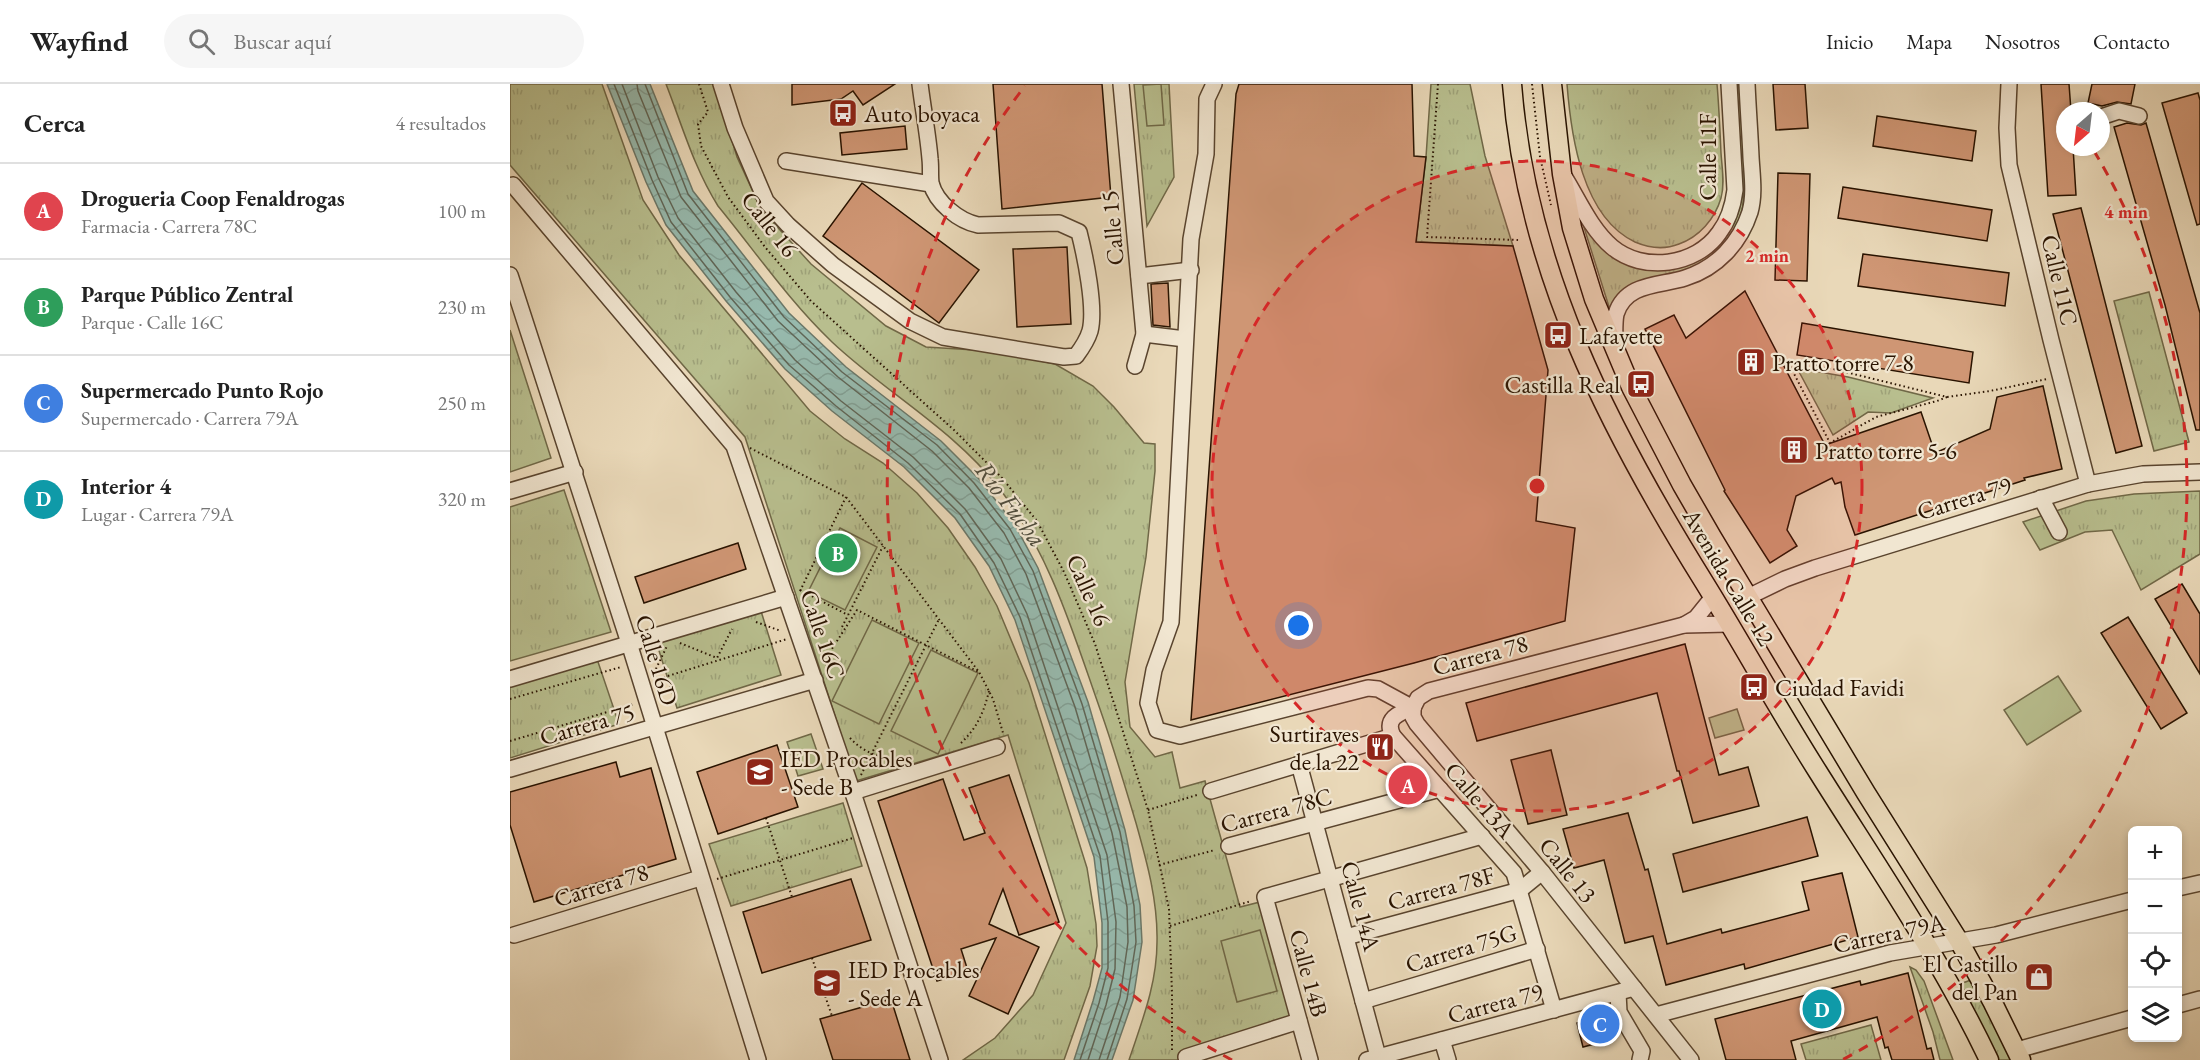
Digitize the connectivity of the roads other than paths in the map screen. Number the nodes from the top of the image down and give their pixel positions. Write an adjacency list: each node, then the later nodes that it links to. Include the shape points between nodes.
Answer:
1 (721, 84): 14 (street, via 766,201 833,265 910,321 943,337 1076,356 1091,328 1086,256 1079,232 1059,223 967,222 949,210)
2 (920, 84): 14 (street)
3 (1121, 84): 18 (street, Calle 15)
4 (1214, 84): 16 (street, via 1207,99 1206,154 1191,239)
5 (1512, 84): 30 (main road, Avenida Calle 12, via 1518,137 1538,230 1575,341 1634,465)
6 (1552, 84): 13 (main road, Avenida Calle 12)
7 (1729, 84): 13 (street, Calle 11F, via 1735,190 1728,219 1719,234 1695,254 1664,263 1647,262 1613,248 1600,235)
8 (1747, 84): 21 (street, Calle 11F, via 1753,190 1744,228 1735,243 1707,268 1684,278 1645,286 1632,294 1616,314)
9 (2009, 84): 25 (street, Calle 11C, via 2009,165)
10 (2110, 114): 11 (street, via 2120,111)
11 (2139, 116)
12 (786, 161): 14 (street)
13 (1562, 174): 21 (main road, Avenida Calle 12, via 1586,274)
14 (932, 184)
15 (513, 185): 29 (street, Calle 16C, via 734,446)
16 (1191, 270): 18 (street); 20 (street)
17 (510, 275): 23 (street, Calle 16D)
18 (1139, 276): 19 (street, Calle 15)
19 (1144, 334): 20 (street); 22 (street, Calle 15)
20 (1185, 339): 37 (street, Carrera 78, via 1171,622 1154,670 1148,704 1157,730 1180,736 1368,688 1378,689)
21 (1615, 346): 31 (main road, Avenida Calle 12, via 1653,432)
22 (1135, 366)
23 (575, 472): 26 (street); 34 (street, Calle 16D)
24 (2200, 472): 25 (street, Carrera 79, via 2143,474)
25 (2088, 484): 27 (street, Carrera 79)
26 (510, 491)
27 (2041, 498): 28 (street); 31 (street, Carrera 79, via 1799,574)
28 (2059, 532)
29 (794, 595): 34 (street); 36 (street, Calle 16C)
30 (1713, 597): 32 (main road, Avenida Calle 12); 33 (street, Carrera 78, via 1700,615)
31 (1748, 597): 58 (main road, Avenida Calle 12)
32 (1730, 624): 33 (street, Carrera 78); 59 (main road, Avenida Calle 12)
33 (1684, 626): 37 (street, Carrera 78, via 1429,691 1418,698)
34 (629, 643): 35 (street); 38 (street, Calle 16D)
35 (510, 679)
36 (820, 679): 38 (street, Carrera 75); 45 (street, Calle 16C)
37 (1413, 708): 39 (street, via 1399,712 1390,721); 49 (street, Calle 13, via 1417,724)
38 (655, 728): 42 (street, Carrera 75); 51 (street, Calle 16D)
39 (1393, 736): 41 (street); 43 (street, Calle 13A)
40 (1001, 743): 45 (street)
41 (1299, 764): 44 (street); 46 (street, Calle 14A)
42 (510, 769)
43 (1440, 789): 46 (street, Carrera 78C); 47 (street, Calle 13A)
44 (1211, 791)
45 (853, 792): 75 (street, Calle 16C)
46 (1315, 823): 48 (street, Carrera 78C); 50 (street, Calle 14A)
47 (1482, 836): 50 (street); 54 (street, Calle 13A, via 1514,873)
48 (1229, 846)
49 (1542, 872): 54 (street, Carrera 78F); 61 (street, Calle 13)
50 (1330, 879): 57 (street, Calle 14A); 69 (street, Calle 14B, via 1265,897)
51 (706, 880): 56 (street, Carrera 78); 74 (street, Calle 16D)
52 (2200, 883): 53 (street)
53 (2182, 887)
54 (1520, 890): 57 (street, Carrera 78F); 60 (street, Calle 13A)
55 (2128, 901): 58 (street, Carrera 79A)
56 (514, 934)
57 (1346, 937): 64 (street, Calle 14A)
58 (1959, 941): 59 (street, Carrera 79A); 71 (main road, Avenida Calle 12)
59 (1928, 946): 67 (street, Carrera 79A); 80 (main road, Avenida Calle 12)
60 (1537, 949): 64 (street, Carrera 75G); 66 (street, Calle 13A)
61 (1635, 988): 62 (street, Carrera 79); 67 (street, Calle 13)
62 (1618, 993): 66 (street, Carrera 79); 78 (street, via 1618,1012 1642,1051)
63 (2200, 999): 65 (street)
64 (1363, 1001): 73 (street, Calle 14A)
65 (2182, 1004)
66 (1554, 1011): 70 (street, Carrera 79)
67 (1656, 1016): 79 (street, Calle 13)
68 (2128, 1020): 71 (street)
69 (1299, 1021): 72 (street); 76 (street, Calle 14B)
70 (1442, 1040): 73 (street, Carrera 79); 77 (street)
71 (2019, 1055)
72 (1179, 1058)
73 (1375, 1059)
74 (758, 1060)
75 (940, 1060)
76 (1310, 1060)
77 (1448, 1060)
78 (1640, 1060)
79 (1691, 1060)
80 (1989, 1060)

